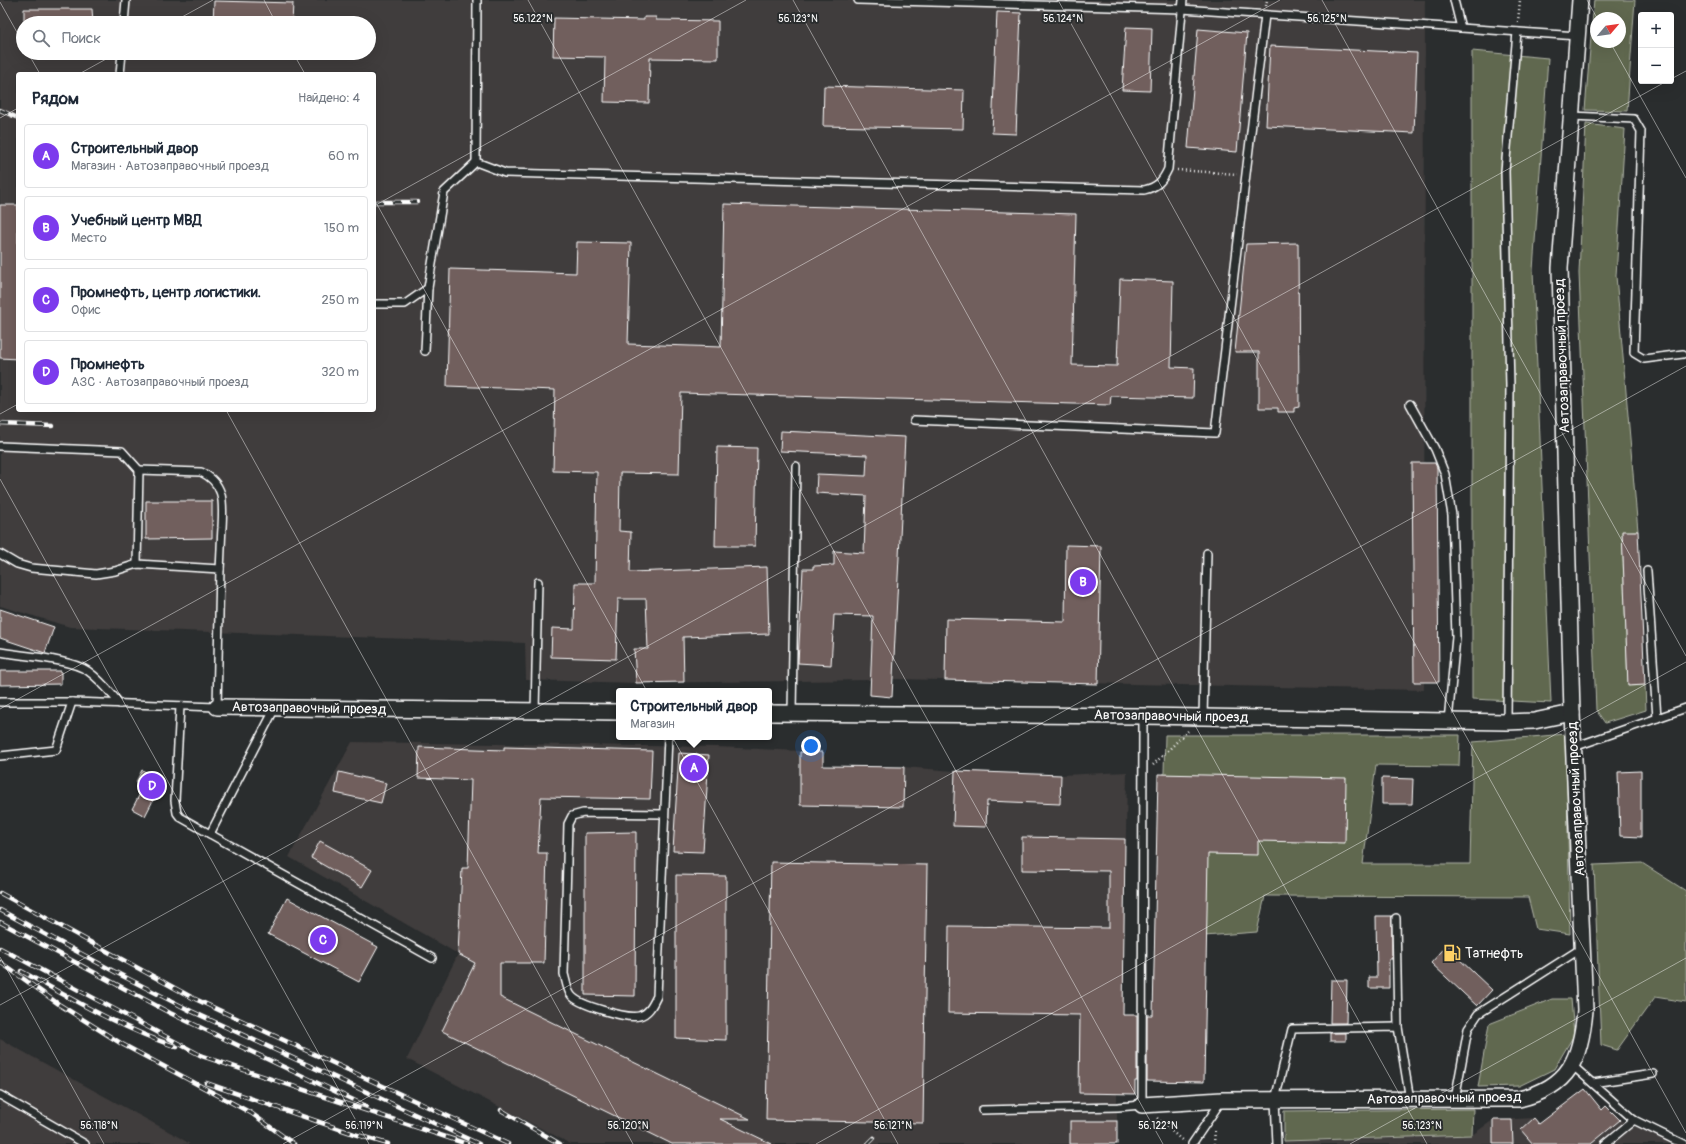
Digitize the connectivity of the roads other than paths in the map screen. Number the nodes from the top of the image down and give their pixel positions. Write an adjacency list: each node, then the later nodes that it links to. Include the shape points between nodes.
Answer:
1 (126, 0): 9 (lane)
2 (478, 0): 16 (lane)
3 (858, 0): 7 (lane)
4 (1183, 0): 7 (lane)
5 (1454, 0): 10 (lane)
6 (1580, 0): 12 (street, Автозаправочный проезд)
7 (1182, 9): 8 (lane); 16 (lane, via 1168,169 1163,180 1154,187 1144,190 505,173)
8 (1265, 15): 10 (lane); 22 (lane, via 1214,433)
9 (125, 16)
10 (1462, 28): 11 (lane)
11 (1517, 32): 12 (lane); 49 (lane, via 1505,171 1510,386)
12 (1578, 36): 15 (street, Автозаправочный проезд)
13 (121, 60): 14 (lane)
14 (120, 72)
15 (1572, 116): 20 (lane, via 1634,118 1641,131 1634,353 1644,359); 44 (street, Автозаправочный проезд, via 1560,268)
16 (476, 162): 17 (lane, via 444,192)
17 (428, 288): 18 (lane, via 405,304); 19 (lane)
18 (376, 304)
19 (425, 351)
20 (1683, 354)
21 (1410, 404): 48 (lane, via 1436,449 1445,474 1452,515 1456,637)
22 (914, 420)
23 (0, 446): 25 (lane, via 122,451)
24 (796, 466): 43 (lane)
25 (139, 470): 28 (lane); 29 (lane, via 201,472 216,483 223,504)
26 (1207, 553): 46 (lane)
27 (0, 554): 28 (lane, via 16,564 31,568 96,574)
28 (137, 564): 29 (lane)
29 (220, 569): 37 (lane)
30 (1647, 571): 47 (lane)
31 (538, 582): 40 (lane)
32 (0, 652): 35 (lane, via 72,663 87,670 104,684)
33 (0, 702): 34 (lane, Автозаправочный проезд)
34 (72, 702): 35 (lane, Автозаправочный проезд); 52 (lane, via 56,750)
35 (120, 704): 36 (lane, Автозаправочный проезд)
36 (180, 706): 37 (lane, Автозаправочный проезд); 54 (lane, via 175,801 177,813)
37 (217, 707): 38 (street, Автозаправочный проезд)
38 (275, 708): 40 (street, Автозаправочный проезд); 54 (lane)
39 (1686, 708): 47 (lane)
40 (535, 711): 41 (street, Автозаправочный проезд)
41 (616, 712)
42 (772, 713): 43 (street, Автозаправочный проезд)
43 (792, 713): 45 (street, Автозаправочный проезд)
44 (1572, 713): 49 (street, Автозаправочный проезд, via 1534,721); 51 (street, Автозаправочный проезд)
45 (1143, 716): 46 (street, Автозаправочный проезд); 67 (lane)
46 (1203, 717): 48 (street, Автозаправочный проезд)
47 (1657, 718): 51 (lane)
48 (1448, 721): 49 (street, Автозаправочный проезд)
49 (1508, 722)
50 (668, 740): 53 (lane)
51 (1574, 747): 56 (street, Автозаправочный проезд)
52 (0, 756)
53 (664, 814): 53 (lane, via 583,813 572,816 568,824 564,974 571,995 580,1002 626,1017 640,1016 650,1009 657,996)
54 (210, 834): 57 (lane)
55 (1396, 918): 58 (lane)
56 (1582, 948): 59 (street, Автозаправочный проезд, via 1585,1010 1583,1035); 63 (lane, via 1478,1014 1468,1029)
57 (432, 958)
58 (1398, 1027): 65 (lane, via 1292,1029); 66 (lane)
59 (1572, 1065): 61 (lane); 63 (street, Автозаправочный проезд, via 1561,1079 1536,1095 1519,1098)
60 (1653, 1074): 61 (lane)
61 (1593, 1083): 69 (lane)
62 (0, 1095): 70 (lane)
63 (1455, 1099): 66 (street, Автозаправочный проезд)
64 (1222, 1100): 65 (street, Автозаправочный проезд); 67 (street, Автозаправочный проезд); 71 (lane)
65 (1275, 1100): 66 (street, Автозаправочный проезд); 72 (lane)
66 (1410, 1100)
67 (1142, 1105): 68 (lane)
68 (982, 1110)
69 (1634, 1120): 73 (lane); 74 (lane)
70 (85, 1144)
71 (1192, 1144)
72 (1277, 1144)
73 (1605, 1144)
74 (1681, 1144)

